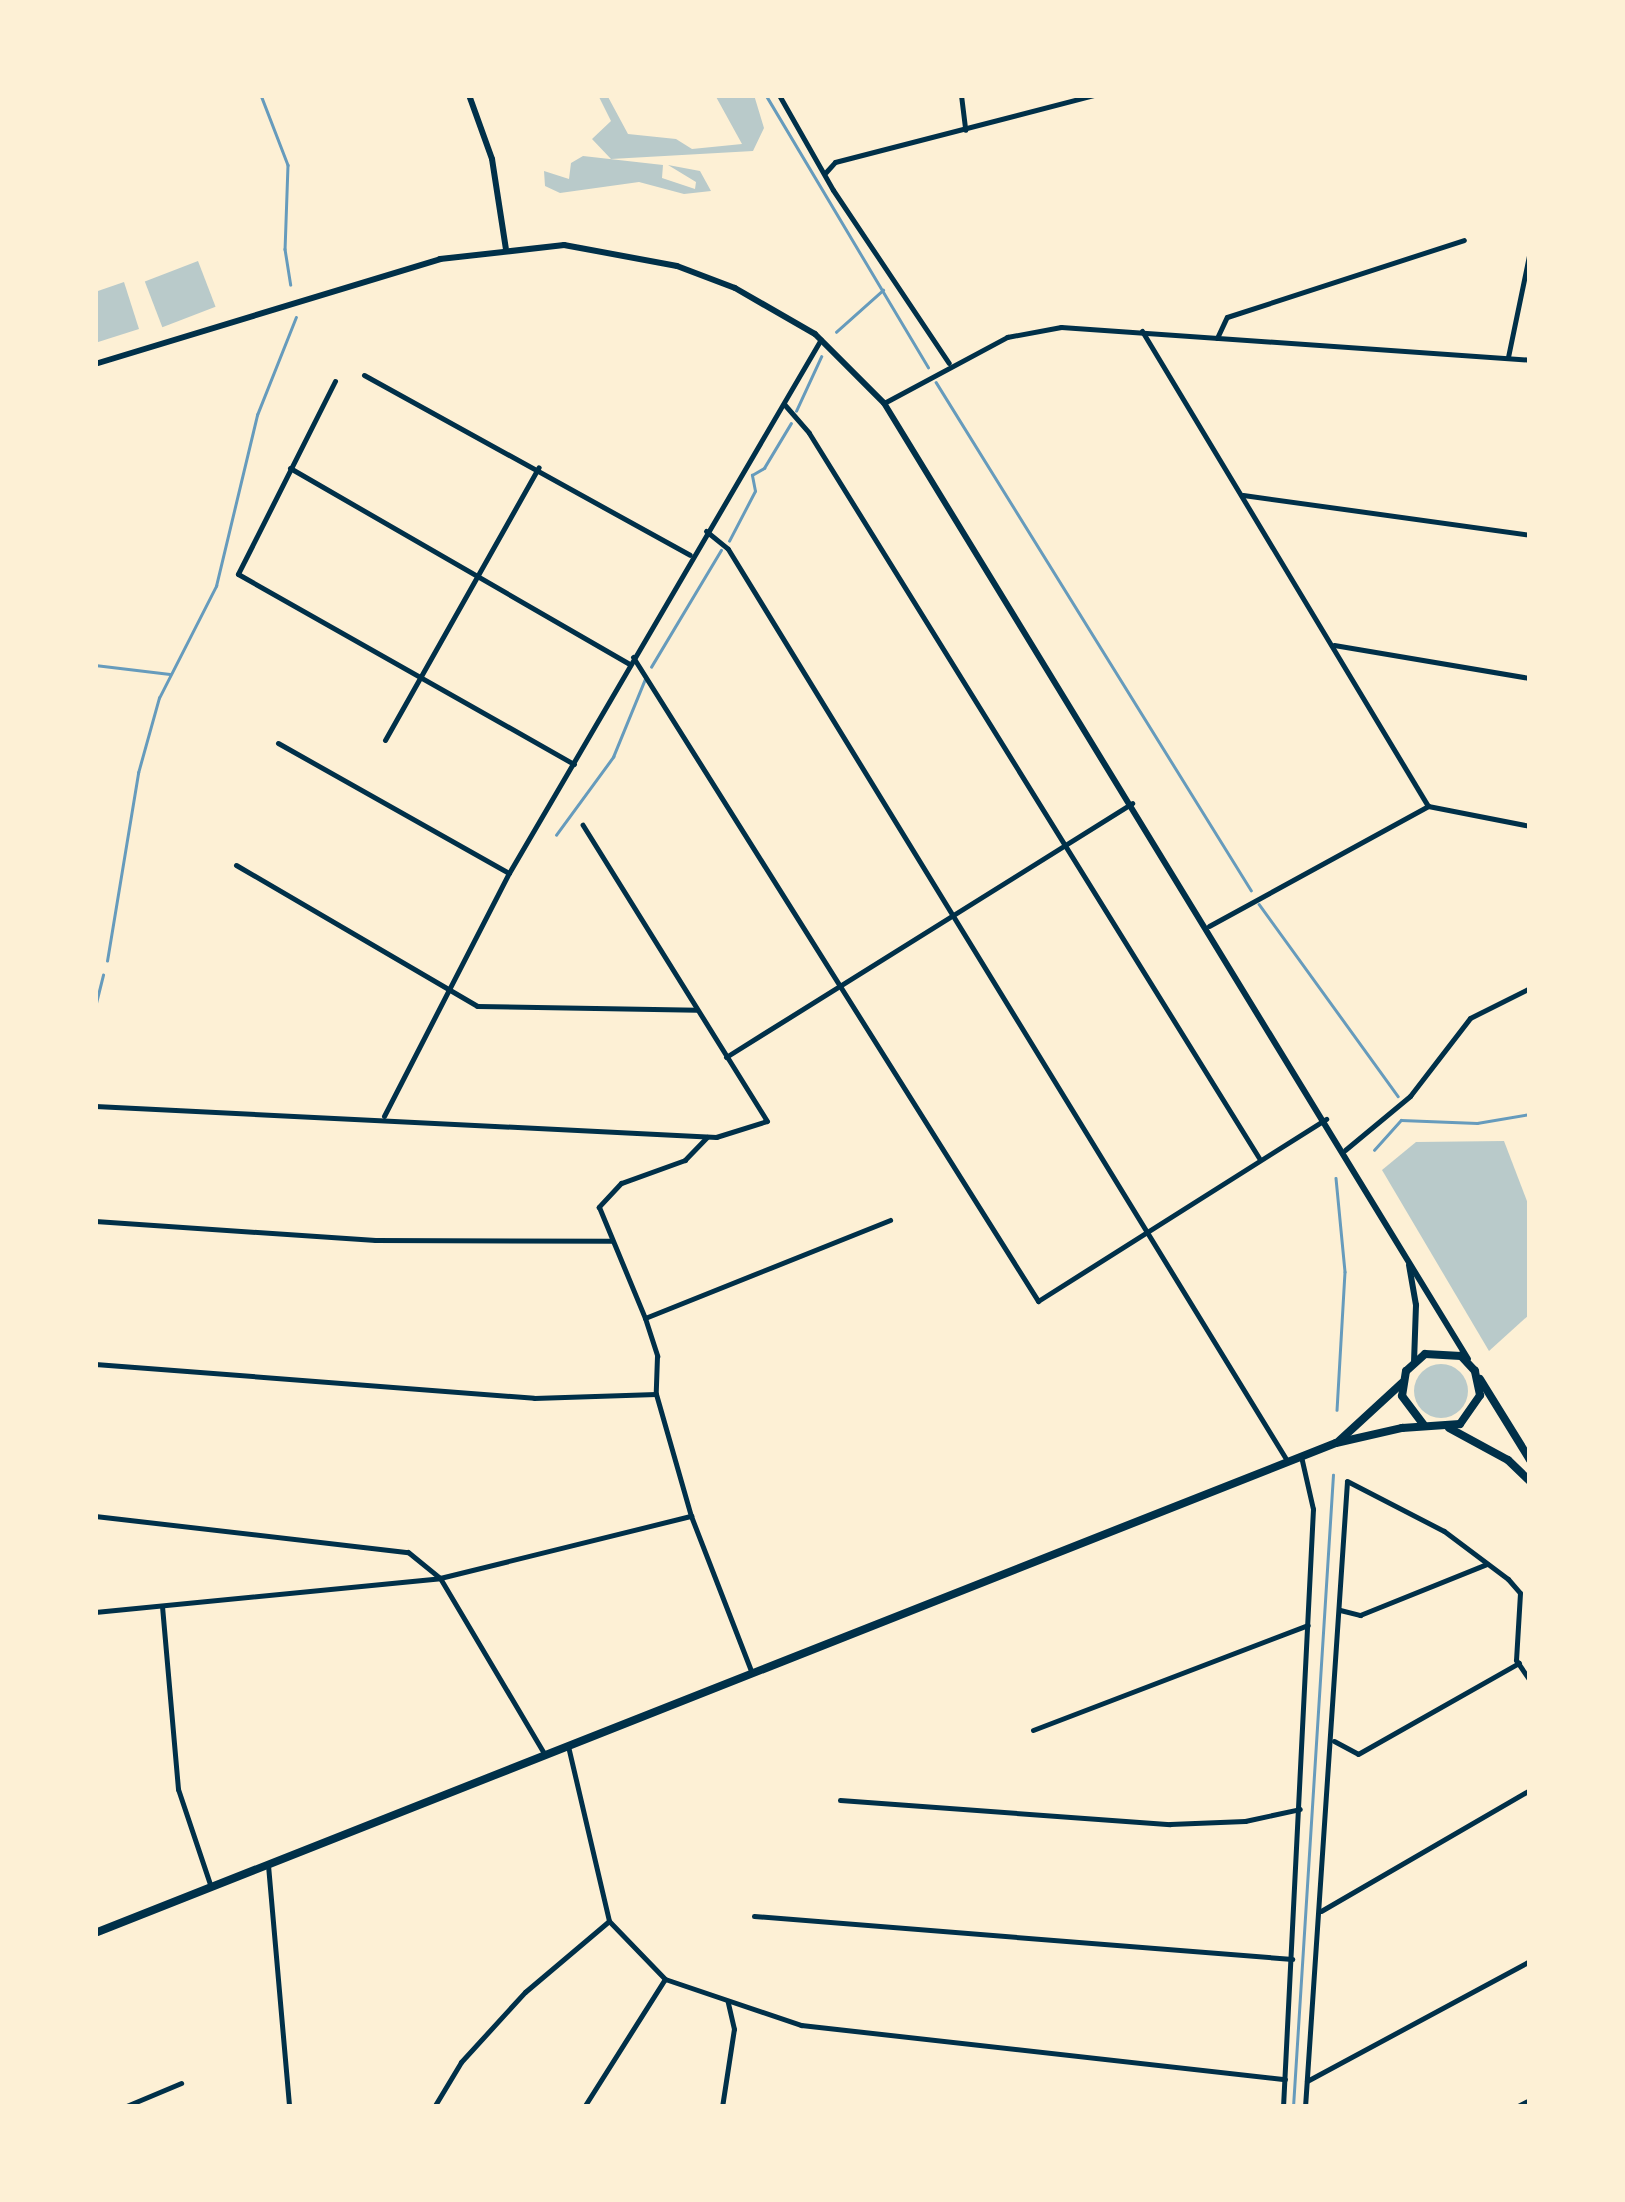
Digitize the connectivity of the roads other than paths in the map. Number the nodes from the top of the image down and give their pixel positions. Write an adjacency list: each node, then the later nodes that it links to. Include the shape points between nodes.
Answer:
1 (469, 95): 8 (main road, via 492,159)
2 (778, 95): 6 (street)
3 (961, 95): 5 (street)
4 (1094, 95): 5 (street)
5 (964, 130): 6 (street, via 835,162)
6 (826, 172): 15 (street)
7 (1464, 240): 12 (street, via 1228,317)
8 (506, 249): 11 (main road, via 608,249 676,266 736,288); 16 (main road, via 440,260)
9 (1530, 251): 13 (street)
10 (1142, 331): 12 (street); 15 (street, via 1061,327 1007,338); 23 (street)
11 (821, 339): 19 (main road); 20 (street)
12 (1216, 339): 13 (street)
13 (1508, 357): 14 (street)
14 (1530, 360)
15 (949, 363): 19 (street)
16 (95, 364)
17 (364, 375): 21 (street)
18 (336, 381): 22 (street)
19 (884, 403): 35 (main road)
20 (784, 404): 24 (street); 39 (street, via 809,433)
21 (538, 467): 26 (street); 27 (street)
22 (290, 468): 27 (street); 30 (street, via 238,574)
23 (1243, 496): 25 (street); 28 (street)
24 (706, 531): 26 (street); 42 (street, via 728,549)
25 (1530, 534)
26 (691, 556): 29 (street)
27 (477, 574): 29 (street); 30 (street)
28 (1334, 645): 31 (street); 36 (street)
29 (632, 661): 34 (street); 44 (street)
30 (418, 676): 32 (street); 34 (street)
31 (1530, 678)
32 (385, 740)
33 (278, 744): 41 (street)
34 (574, 764): 41 (street)
35 (1132, 803): 39 (street); 43 (main road)
36 (1428, 806): 38 (street); 43 (street)
37 (584, 825): 47 (street)
38 (1530, 826)
39 (1066, 846): 42 (street); 54 (street)
40 (236, 865): 46 (street)
41 (509, 873): 46 (street)
42 (954, 915): 44 (street); 57 (street)
43 (1209, 926): 51 (main road)
44 (841, 987): 48 (street); 57 (street, via 1038,1301)
45 (1530, 988): 53 (street, via 1470,1018 1410,1096)
46 (449, 990): 47 (street, via 478,1006); 50 (street)
47 (697, 1010): 48 (street)
48 (726, 1058): 52 (street, via 766,1122)
49 (95, 1106): 50 (street)
50 (384, 1118): 52 (street)
51 (1326, 1119): 53 (main road); 54 (street)
52 (708, 1137): 58 (street, via 685,1160 605,1196 599,1207)
53 (1344, 1150): 59 (main road)
54 (1259, 1158): 57 (street)
55 (890, 1220): 60 (street)
56 (95, 1221): 58 (street, via 375,1240)
57 (1148, 1229): 71 (street)
58 (612, 1241): 60 (street)
59 (1406, 1254): 61 (main road, via 1416,1305); 63 (main road)
60 (645, 1318): 65 (street, via 657,1356)
61 (1414, 1361): 63 (main road, via 1437,1350); 64 (main road)
62 (95, 1364): 65 (street, via 534,1398)
63 (1473, 1368): 67 (main road, via 1476,1406); 70 (main road)
64 (1402, 1384): 66 (main road, via 1406,1408); 68 (main road)
65 (656, 1394): 74 (street)
66 (1424, 1426): 67 (main road); 68 (main road)
67 (1449, 1428): 72 (main road, via 1508,1460)
68 (1336, 1443): 69 (main road)
69 (1302, 1456): 71 (main road); 80 (street, via 1313,1509)
70 (1530, 1460)
71 (1288, 1462): 82 (main road)
72 (1530, 1481)
73 (95, 1516): 76 (street, via 408,1552)
74 (690, 1516): 76 (street); 82 (street)
75 (1487, 1564): 78 (street, via 1360,1615); 78 (street, via 1444,1531 1347,1480); 81 (street, via 1520,1593)
76 (440, 1578): 77 (street); 87 (street)
77 (162, 1606): 79 (street); 92 (street, via 178,1789)
78 (1340, 1610): 85 (street)
79 (95, 1612)
80 (1308, 1625): 84 (street); 90 (street)
81 (1518, 1664): 83 (street); 85 (street, via 1358,1754)
82 (751, 1672): 86 (main road)
83 (1530, 1681)
84 (1033, 1730)
85 (1334, 1741): 93 (street)
86 (568, 1744): 87 (main road); 95 (street)
87 (544, 1754): 91 (main road)
88 (1530, 1790): 93 (street)
89 (840, 1800): 90 (street, via 1170,1824 1245,1821)
90 (1301, 1809): 97 (street)
91 (268, 1865): 92 (main road); 105 (street)
92 (211, 1887): 96 (main road)
93 (1320, 1911): 102 (street)
94 (754, 1916): 97 (street)
95 (609, 1921): 99 (street); 107 (street, via 524,1992 460,2062)
96 (95, 1933)
97 (1292, 1959): 101 (street)
98 (1530, 1961): 102 (street)
99 (666, 1979): 100 (street); 108 (street)
100 (728, 2002): 101 (street, via 801,2025); 109 (street, via 734,2030)
101 (1285, 2079): 110 (street)
102 (1307, 2081): 111 (street)
103 (181, 2083): 106 (street)
104 (1530, 2100): 112 (street)
105 (291, 2106)
106 (124, 2107)
107 (434, 2107)
108 (584, 2107)
109 (722, 2107)
110 (1284, 2107)
111 (1305, 2107)
112 (1518, 2107)

